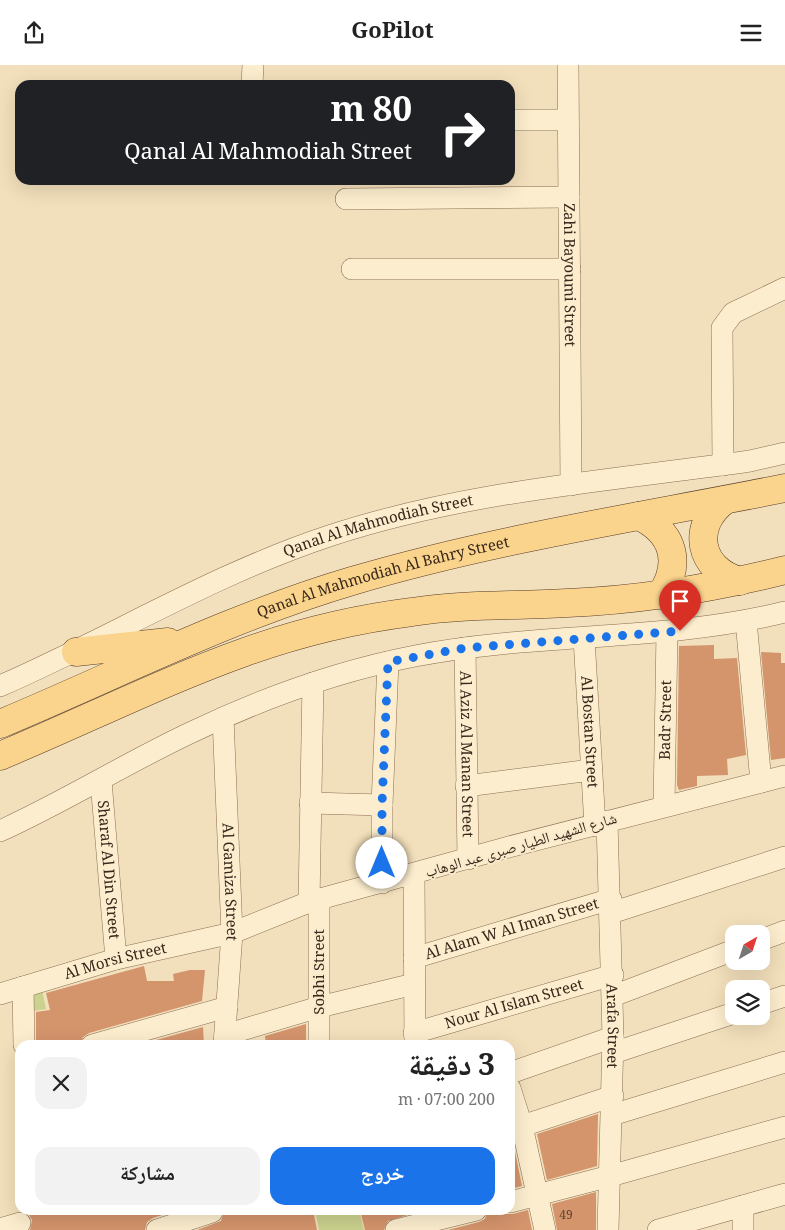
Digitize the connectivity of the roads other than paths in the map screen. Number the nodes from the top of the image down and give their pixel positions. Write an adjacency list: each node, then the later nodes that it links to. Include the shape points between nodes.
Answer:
1 (253, 65): 3 (street)
2 (568, 65): 4 (street, Zahi Bayoumi Street)
3 (252, 80)
4 (568, 120): 5 (street); 6 (street, Zahi Bayoumi Street)
5 (515, 121)
6 (569, 197): 7 (street); 9 (street, Zahi Bayoumi Street)
7 (346, 199)
8 (352, 269): 9 (street)
9 (570, 269): 13 (street, Zahi Bayoumi Street)
10 (785, 288): 12 (street, via 733,313 722,328)
11 (785, 453): 12 (street, Qanal Al Mahmodiah Street)
12 (723, 465): 13 (street, Qanal Al Mahmodiah Street)
13 (570, 485): 26 (street, Qanal Al Mahmodiah Street, via 432,507 327,537 234,574)
14 (785, 488): 15 (main road, Qanal Al Mahmodiah Al Bahry Street)
15 (725, 500): 16 (main road, Qanal Al Mahmodiah Al Bahry Street); 18 (main road, via 707,519 704,546 716,569)
16 (639, 516): 19 (main road, via 660,529 671,550 672,574); 24 (main road, Qanal Al Mahmodiah Al Bahry Street, via 406,565 297,599)
17 (785, 570): 18 (main road)
18 (740, 581): 19 (main road)
19 (662, 595): 32 (main road, via 420,611 301,635 246,651 193,672)
20 (785, 612): 21 (street)
21 (746, 621): 22 (street); 36 (street)
22 (667, 632): 23 (street); 40 (street, Badr Street)
23 (584, 638): 25 (street); 33 (street, Al Bostan Street)
24 (190, 640): 26 (main road); 31 (main road, Qanal Al Mahmodiah Al Bahry Street)
25 (465, 648): 27 (street); 37 (street, Al Aziz Al Manan Street)
26 (76, 652): 29 (street, Qanal Al Mahmodiah Street)
27 (388, 662): 28 (street); 39 (street)
28 (313, 683): 30 (street); 38 (street, Sobhi Street)
29 (0, 686)
30 (223, 718): 35 (street, via 161,747); 50 (street, Al Gamiza Street)
31 (0, 724)
32 (0, 757)
33 (591, 770): 37 (street); 41 (street, Al Bostan Street)
34 (785, 776): 36 (street, شارع الشهيد الطيار صبرى عبد الوهاب)
35 (101, 781): 42 (street); 54 (street, Sharaf Al Din Street)
36 (760, 782): 40 (street, شارع الشهيد الطيار صبرى عبد الوهاب)
37 (466, 785): 44 (street, Al Aziz Al Manan Street)
38 (310, 803): 39 (street); 47 (street, Sobhi Street)
39 (382, 805): 46 (street)
40 (664, 807): 41 (street, شارع الشهيد الطيار صبرى عبد الوهاب)
41 (601, 823): 44 (street, شارع الشهيد الطيار صبرى عبد الوهاب); 48 (street, Arafa Street)
42 (0, 831)
43 (785, 857): 48 (street, Al Alam W Al Iman Street)
44 (468, 859): 45 (street, شارع الشهيد الطيار صبرى عبد الوهاب)
45 (414, 875): 46 (street, شارع الشهيد الطيار صبرى عبد الوهاب); 53 (street)
46 (382, 883): 47 (street, شارع الشهيد الطيار صبرى عبد الوهاب)
47 (314, 901): 50 (street, شارع الشهيد الطيار صبرى عبد الوهاب); 62 (street, Sobhi Street)
48 (611, 906): 53 (street, Al Alam W Al Iman Street); 56 (street, Arafa Street)
49 (785, 931): 51 (street)
50 (232, 933): 54 (street, Al Morsi Street); 61 (street, Al Gamiza Street)
51 (770, 937)
52 (725, 953): 56 (street, Nour Al Islam Street)
53 (414, 958): 55 (street)
54 (116, 959): 57 (street, Al Morsi Street)
55 (414, 983): 62 (street); 64 (street)
56 (613, 986): 64 (street, Nour Al Islam Street); 69 (street, Arafa Street)
57 (23, 987): 58 (street, Al Morsi Street); 65 (street)
58 (0, 994)
59 (785, 996): 60 (street)
60 (770, 1001)
61 (227, 1007): 66 (street); 67 (street, Al Gamiza Street)
62 (319, 1007): 67 (street); 68 (street, Sobhi Street)
63 (725, 1015): 69 (street)
64 (414, 1039)
65 (24, 1040)
66 (110, 1040)
67 (225, 1040)
68 (319, 1040)
69 (613, 1045): 71 (street); 72 (street, Arafa Street)
70 (785, 1063): 72 (street)
71 (515, 1072)
72 (612, 1105): 74 (street); 75 (street, Arafa Street)
73 (785, 1127): 75 (street)
74 (516, 1128): 77 (street)
75 (610, 1176): 77 (street); 87 (street, Arafa Street)
76 (785, 1194): 79 (street)
77 (539, 1195): 78 (street); 86 (street)
78 (515, 1201)
79 (743, 1206): 83 (street); 89 (street)
80 (451, 1215): 82 (street)
81 (212, 1217): 84 (street)
82 (417, 1222): 85 (street)
83 (681, 1227): 88 (street)
84 (158, 1230)
85 (396, 1230)
86 (546, 1230)
87 (608, 1230)
88 (658, 1230)
89 (743, 1230)

